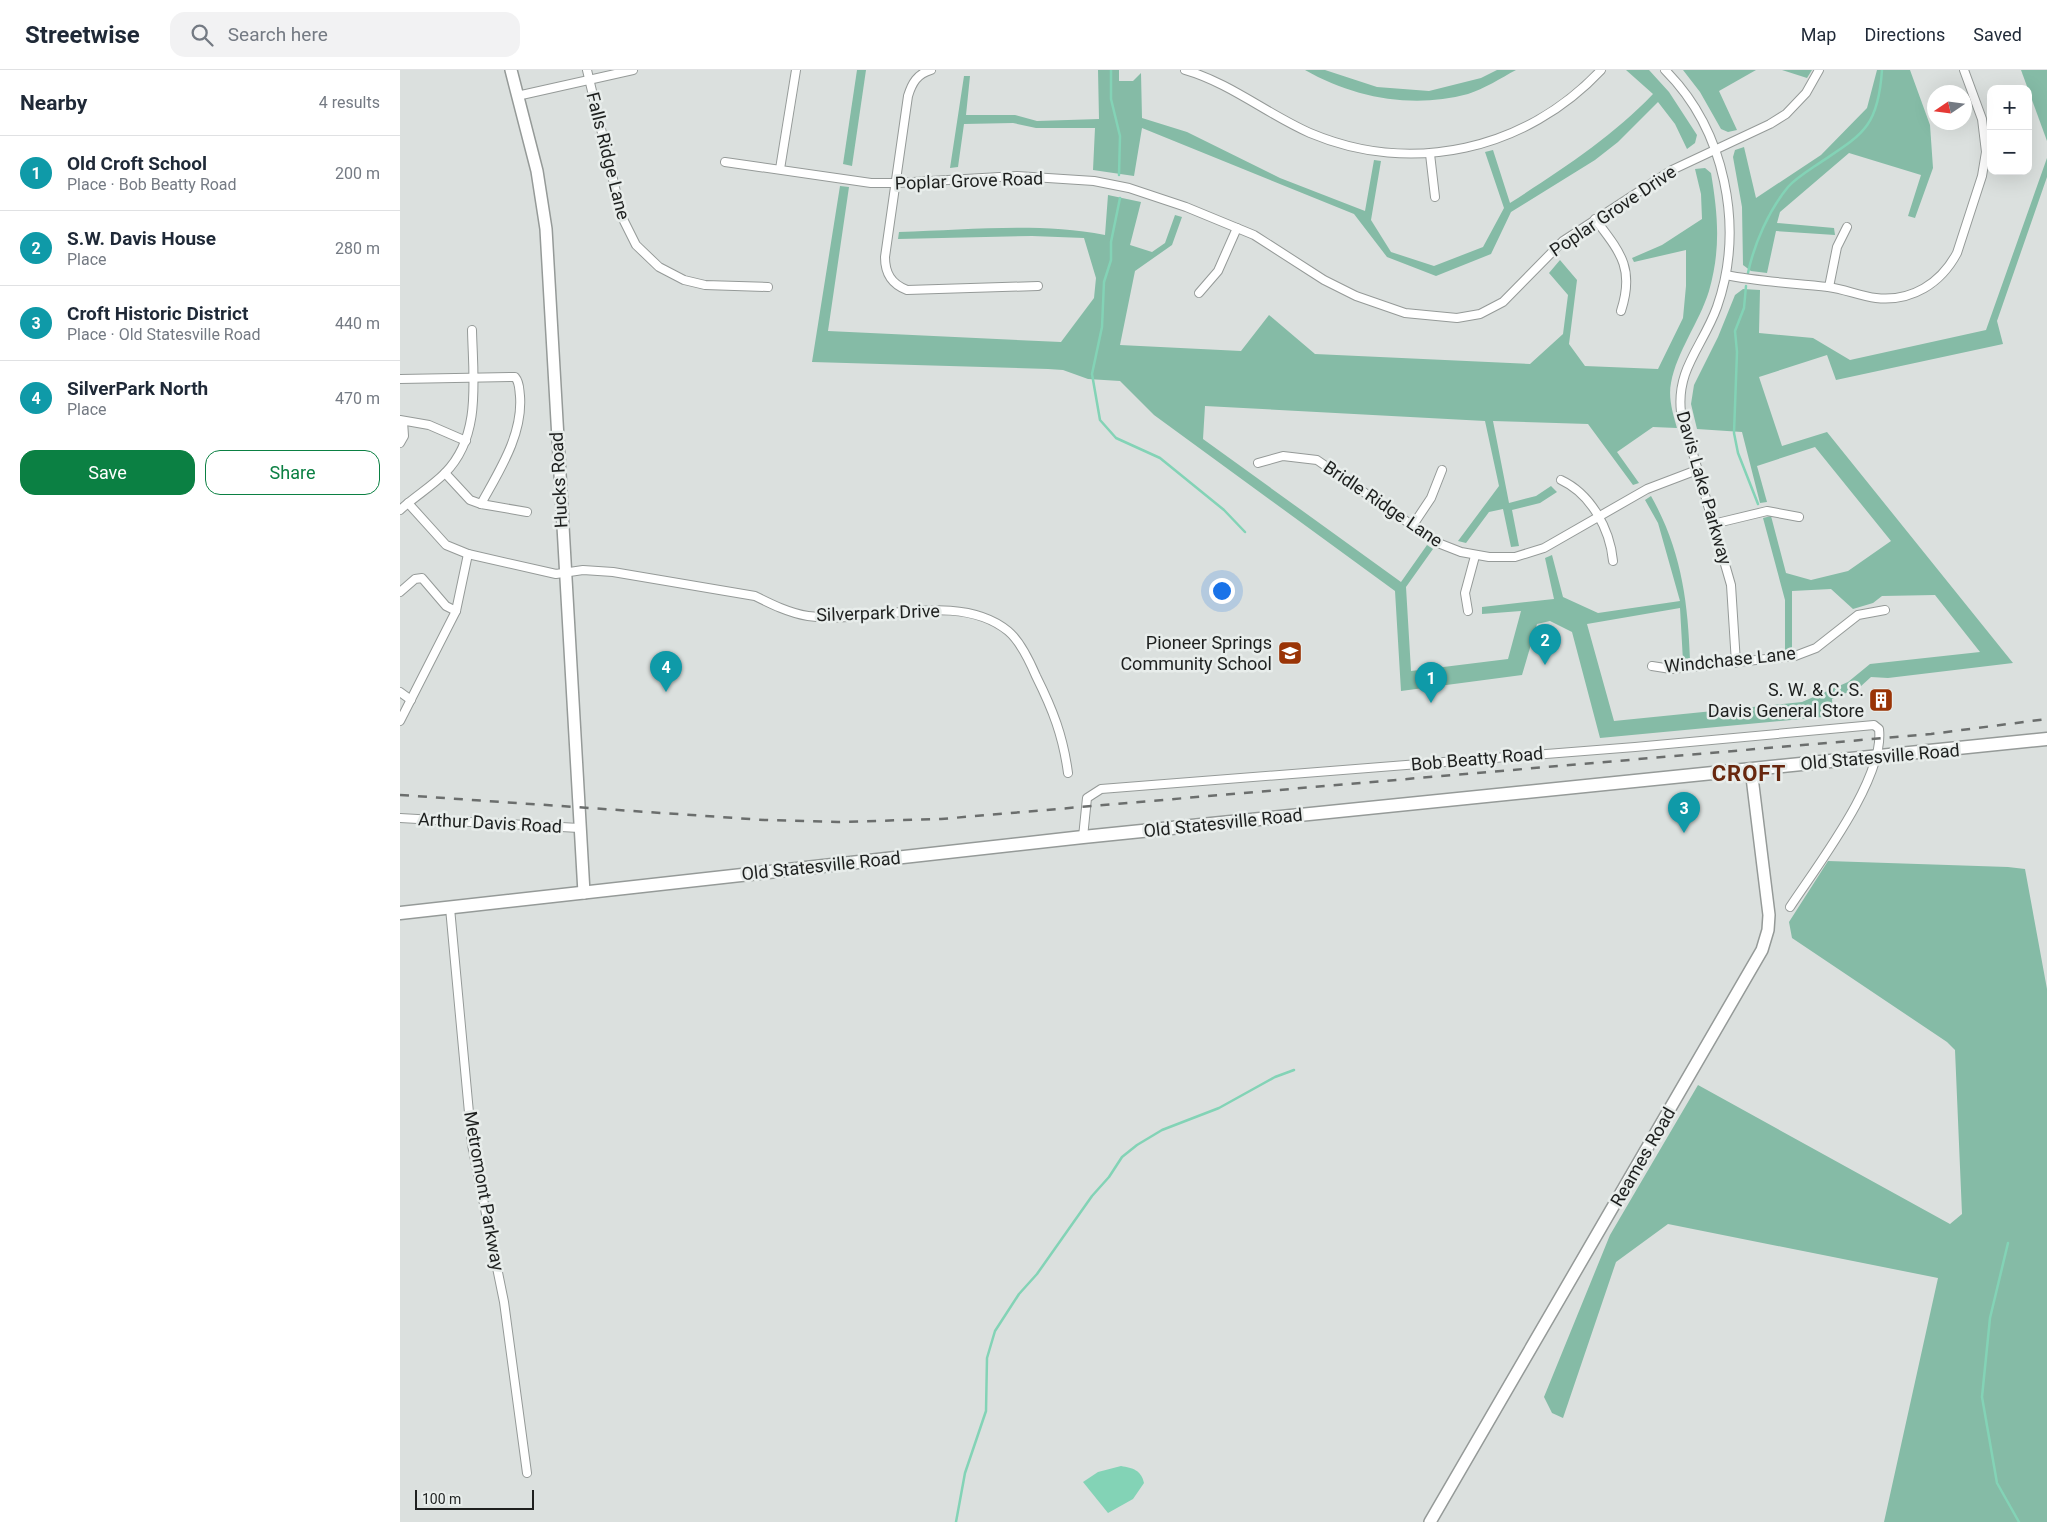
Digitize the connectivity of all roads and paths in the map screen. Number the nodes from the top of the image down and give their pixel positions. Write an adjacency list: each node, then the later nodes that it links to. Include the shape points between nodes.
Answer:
1 (510, 70): 12 (main road, Hucks Road)
2 (587, 70): 11 (street, Falls Ridge Lane)
3 (633, 70): 11 (street)
4 (796, 70): 16 (street)
5 (931, 70): 17 (street, via 921,74 910,88)
6 (1185, 70): 14 (street, via 1204,76 1294,125 1338,143 1380,152)
7 (1601, 70): 14 (street, via 1566,103 1526,127 1472,147)
8 (1664, 70): 13 (street, Davis Lake Parkway, via 1699,115)
9 (1820, 70): 13 (street, Poplar Grove Drive, via 1806,93 1786,114)
10 (1964, 70): 25 (street, via 1984,131 1985,163 1951,264 1931,285 1908,295 1876,298)
11 (589, 80): 12 (street); 24 (street, Falls Ridge Lane, via 622,217 628,234 645,255 673,275 695,283)
12 (517, 96): 50 (main road, Hucks Road, via 537,171 546,229)
13 (1715, 149): 19 (street, Poplar Grove Drive, via 1672,170); 22 (street, Davis Lake Parkway, via 1728,203 1730,229)
14 (1430, 154): 18 (street)
15 (725, 162): 16 (street, Poplar Grove Road)
16 (780, 169): 17 (street, Poplar Grove Road, via 871,183)
17 (896, 183): 21 (street, Poplar Grove Road, via 994,176 1094,181 1159,197); 23 (street, via 885,257 888,274 897,286 907,290)
18 (1435, 197)
19 (1595, 219): 21 (street, Poplar Grove Drive, via 1548,254 1503,302 1480,314 1458,318 1405,313 1356,296); 27 (street, via 1614,243 1626,266 1628,285)
20 (1847, 227): 25 (street, via 1838,247)
21 (1237, 228): 26 (street, via 1218,271)
22 (1726, 275): 25 (street, via 1759,282); 36 (street, Davis Lake Parkway, via 1708,328 1686,369 1680,388 1681,412)
23 (1038, 286)
24 (768, 287)
25 (1829, 287)
26 (1199, 293)
27 (1621, 311)
28 (472, 330): 29 (street)
29 (474, 378): 30 (street); 32 (street, via 472,414); 40 (street, via 515,377 519,381 521,408 509,451)
30 (400, 379)
31 (402, 421): 32 (street, via 430,425); 33 (street, via 404,436)
32 (466, 440): 37 (street)
33 (400, 443)
34 (1258, 463): 46 (street, Bridle Ridge Lane, via 1283,456 1317,460)
35 (1442, 470): 46 (street, via 1432,498)
36 (1697, 470): 44 (street, Bridle Ridge Lane, via 1647,489); 45 (street, Davis Lake Parkway)
37 (445, 473): 39 (street); 40 (street, via 470,500)
38 (1561, 480): 44 (street, via 1578,490)
39 (408, 503): 41 (street); 47 (street, Silverpark Drive, via 442,541)
40 (480, 504): 42 (street)
41 (400, 510)
42 (526, 512)
43 (1799, 516): 45 (street, via 1767,511)
44 (1598, 517): 48 (street, Bridle Ridge Lane, via 1530,553 1503,557); 49 (street, via 1607,534)
45 (1713, 524): 55 (street, Davis Lake Parkway, via 1732,592)
46 (1413, 525): 48 (street, Bridle Ridge Lane, via 1443,546)
47 (468, 554): 50 (street, Silverpark Drive); 53 (street)
48 (1474, 556): 54 (street, via 1465,593)
49 (1613, 561)
50 (564, 574): 63 (street, Silverpark Drive, via 582,570 613,572 755,596 774,606 807,616 873,616 946,610 970,612 988,619 1009,632 1029,662 1054,712 1063,740); 65 (main road, Hucks Road)
51 (400, 592): 53 (street, via 415,579 422,578 446,606)
52 (1885, 610): 55 (street, Windchase Lane, via 1858,615 1816,648 1801,654)
53 (456, 611): 58 (street)
54 (1468, 611)
55 (1736, 663): 56 (street, Windchase Lane, via 1670,669)
56 (1652, 666)
57 (400, 692): 58 (street)
58 (411, 700): 59 (street)
59 (400, 721)
60 (2047, 739): 61 (main road, Old Statesville Road)
61 (1876, 757): 62 (main road, Old Statesville Road); 66 (street, Bob Beatty Road, via 1880,743 1878,729 1870,724 1619,748 1101,789 1087,798); 68 (street, via 1848,818)
62 (1751, 769): 66 (main road, Old Statesville Road); 72 (main road, Reames Road, via 1768,915 1768,930 1762,950)
63 (1068, 773)
64 (400, 818): 65 (street, Arthur Davis Road)
65 (579, 828): 67 (main road, Hucks Road)
66 (1083, 837): 67 (main road, Old Statesville Road)
67 (584, 893): 69 (main road, Old Statesville Road)
68 (1790, 907)
69 (450, 908): 70 (main road, Old Statesville Road); 71 (street, Metromont Parkway, via 472,1145 504,1302)
70 (400, 913)
71 (527, 1473)
72 (1430, 1522)

